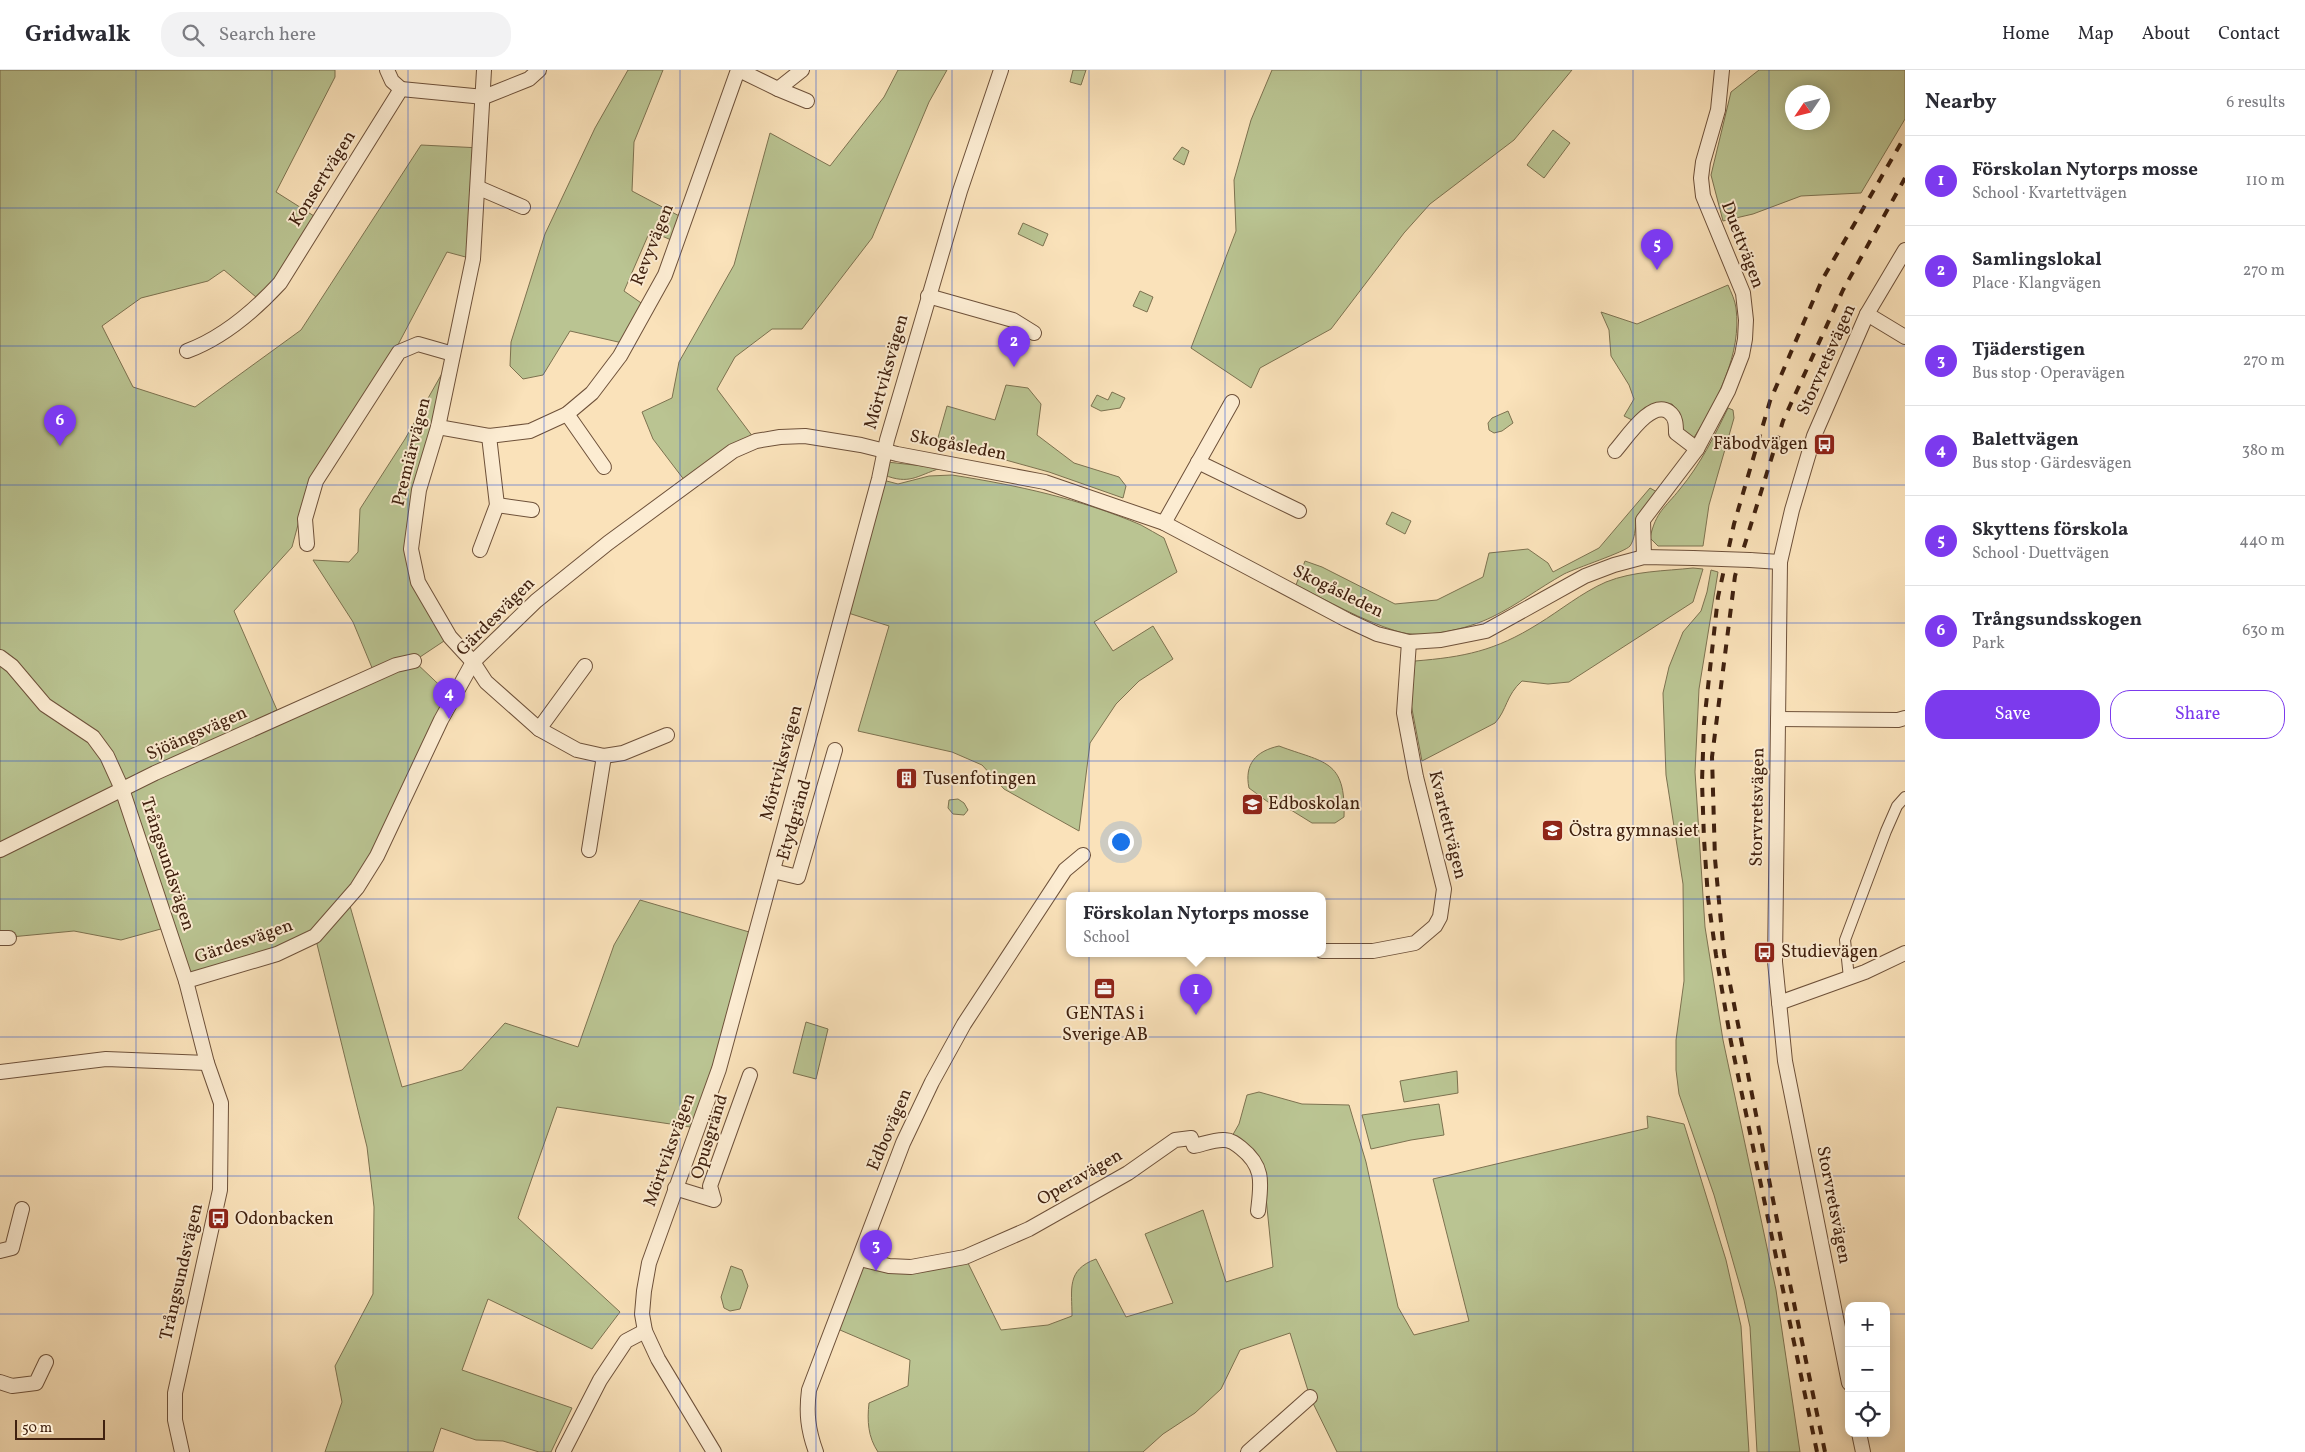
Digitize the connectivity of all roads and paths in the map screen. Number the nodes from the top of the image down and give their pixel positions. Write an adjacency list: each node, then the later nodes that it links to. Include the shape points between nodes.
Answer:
1 (387, 70): 8 (street)
2 (484, 70): 10 (street)
3 (539, 70): 10 (street, via 529,79)
4 (739, 70): 9 (street, Revyvägen); 22 (street, Revyvägen, via 664,275 620,356 592,393)
5 (802, 70): 9 (street)
6 (1001, 70): 15 (street, Mörtviksvägen)
7 (1722, 70): 25 (street, Duettvägen, via 1718,110 1700,178 1704,196 1743,294 1746,320 1742,355 1728,391)
8 (401, 89): 10 (street); 19 (street, Konsertvägen, via 280,283 264,300 206,344)
9 (778, 89): 11 (street, Revyvägen)
10 (484, 97): 12 (street, Premiärvägen)
11 (807, 101)
12 (479, 188): 13 (street); 20 (street, Premiärvägen, via 473,258)
13 (523, 207)
14 (1905, 250): 16 (street, Storvretsvägen)
15 (928, 296): 17 (street, via 1012,320); 26 (street, Mörtviksvägen)
16 (1867, 314): 18 (street); 37 (street, Storvretsvägen, via 1814,436)
17 (1034, 333)
18 (1905, 337)
19 (187, 351)
20 (453, 354): 23 (street, Premiärvägen); 34 (street, via 418,344 399,352 316,481 305,519)
21 (1232, 402): 28 (street)
22 (567, 414): 24 (street, Revyvägen, via 530,431); 29 (street)
23 (438, 427): 24 (street, Revyvägen); 41 (street, Premiärvägen, via 419,490 411,550 418,582 431,607 450,637)
24 (489, 436): 30 (street)
25 (1697, 449): 27 (street, via 1676,434 1672,414 1665,409 1654,409); 36 (street, Duettvägen, via 1643,520)
26 (885, 450): 33 (street, Skogåsleden, via 1045,482); 41 (street, Gärdesvägen, via 805,436 756,441 733,451 543,595); 54 (street, Mörtviksvägen)
27 (1615, 451)
28 (1198, 462): 32 (street); 33 (street)
29 (604, 467)
30 (497, 505): 31 (street); 35 (street)
31 (532, 510)
32 (1299, 511)
33 (1164, 524): 38 (street, Skogåsleden, via 1377,634)
34 (307, 544)
35 (480, 550)
36 (1644, 557): 37 (street, Skogåsleden, bridge); 38 (street, Skogåsleden, via 1585,576 1486,631 1441,640)
37 (1780, 562): 44 (street, Storvretsvägen)
38 (1408, 642): 55 (street, Kvartettvägen, via 1404,713 1444,889 1440,917 1435,926 1414,943 1373,951)
39 (0, 657): 49 (street, Trångsundsvägen, via 12,666 45,705 93,737 107,756)
40 (414, 661): 49 (street, Sjöängsvägen, via 396,665)
41 (473, 662): 45 (street, Premiärvägen, via 486,682); 58 (street, Gärdesvägen, via 441,720 377,856 357,888 315,936 277,954)
42 (585, 666): 45 (street)
43 (1905, 718): 44 (street)
44 (1778, 719): 59 (street, Storvretsvägen, via 1776,962)
45 (539, 729): 48 (street, Premiärvägen, via 577,750)
46 (667, 736): 48 (street, via 623,753)
47 (835, 750): 54 (street, Etydgränd, via 798,877)
48 (604, 756): 52 (street)
49 (122, 789): 51 (street, Sjöängsvägen); 58 (street, Trångsundsvägen)
50 (1905, 797): 57 (street, via 1897,806 1886,831 1845,940)
51 (0, 850)
52 (589, 850)
53 (1084, 855): 67 (street, Edbovägen, via 1065,870 964,1024 903,1143)
54 (773, 871): 63 (street, Mörtviksvägen, via 719,1069)
55 (1326, 951)
56 (1905, 953): 57 (street)
57 (1848, 978): 59 (street)
58 (186, 981): 60 (street, Trångsundsvägen)
59 (1779, 1003): 70 (street, Storvretsvägen, via 1785,1061)
60 (207, 1063): 61 (street, via 106,1059); 74 (street, Trångsundsvägen, via 220,1103 220,1190 178,1376 175,1420)
61 (0, 1072)
62 (750, 1075): 63 (street, Opusgränd, via 710,1186 714,1200)
63 (675, 1188): 68 (street, Mörtviksvägen, via 649,1262 642,1314)
64 (22, 1209): 66 (street, via 12,1248)
65 (1258, 1211): 67 (street, Operavägen, via 1261,1187 1258,1166 1247,1153 1226,1139 1194,1146 1191,1138 1175,1140 1128,1174 1029,1229 965,1256 911,1267)
66 (0, 1251)
67 (860, 1259): 77 (street, Edbovägen, via 809,1390 806,1413)
68 (645, 1331): 75 (street, via 626,1341 600,1380); 76 (street, Mörtviksvägen, via 658,1359)
69 (46, 1362): 71 (street, via 36,1383 12,1386)
70 (1845, 1363)
71 (0, 1382)
72 (1310, 1397): 78 (street)
73 (1860, 1437): 79 (street)
74 (182, 1452)
75 (563, 1452)
76 (714, 1452)
77 (816, 1452)
78 (1248, 1452)
79 (1863, 1452)

